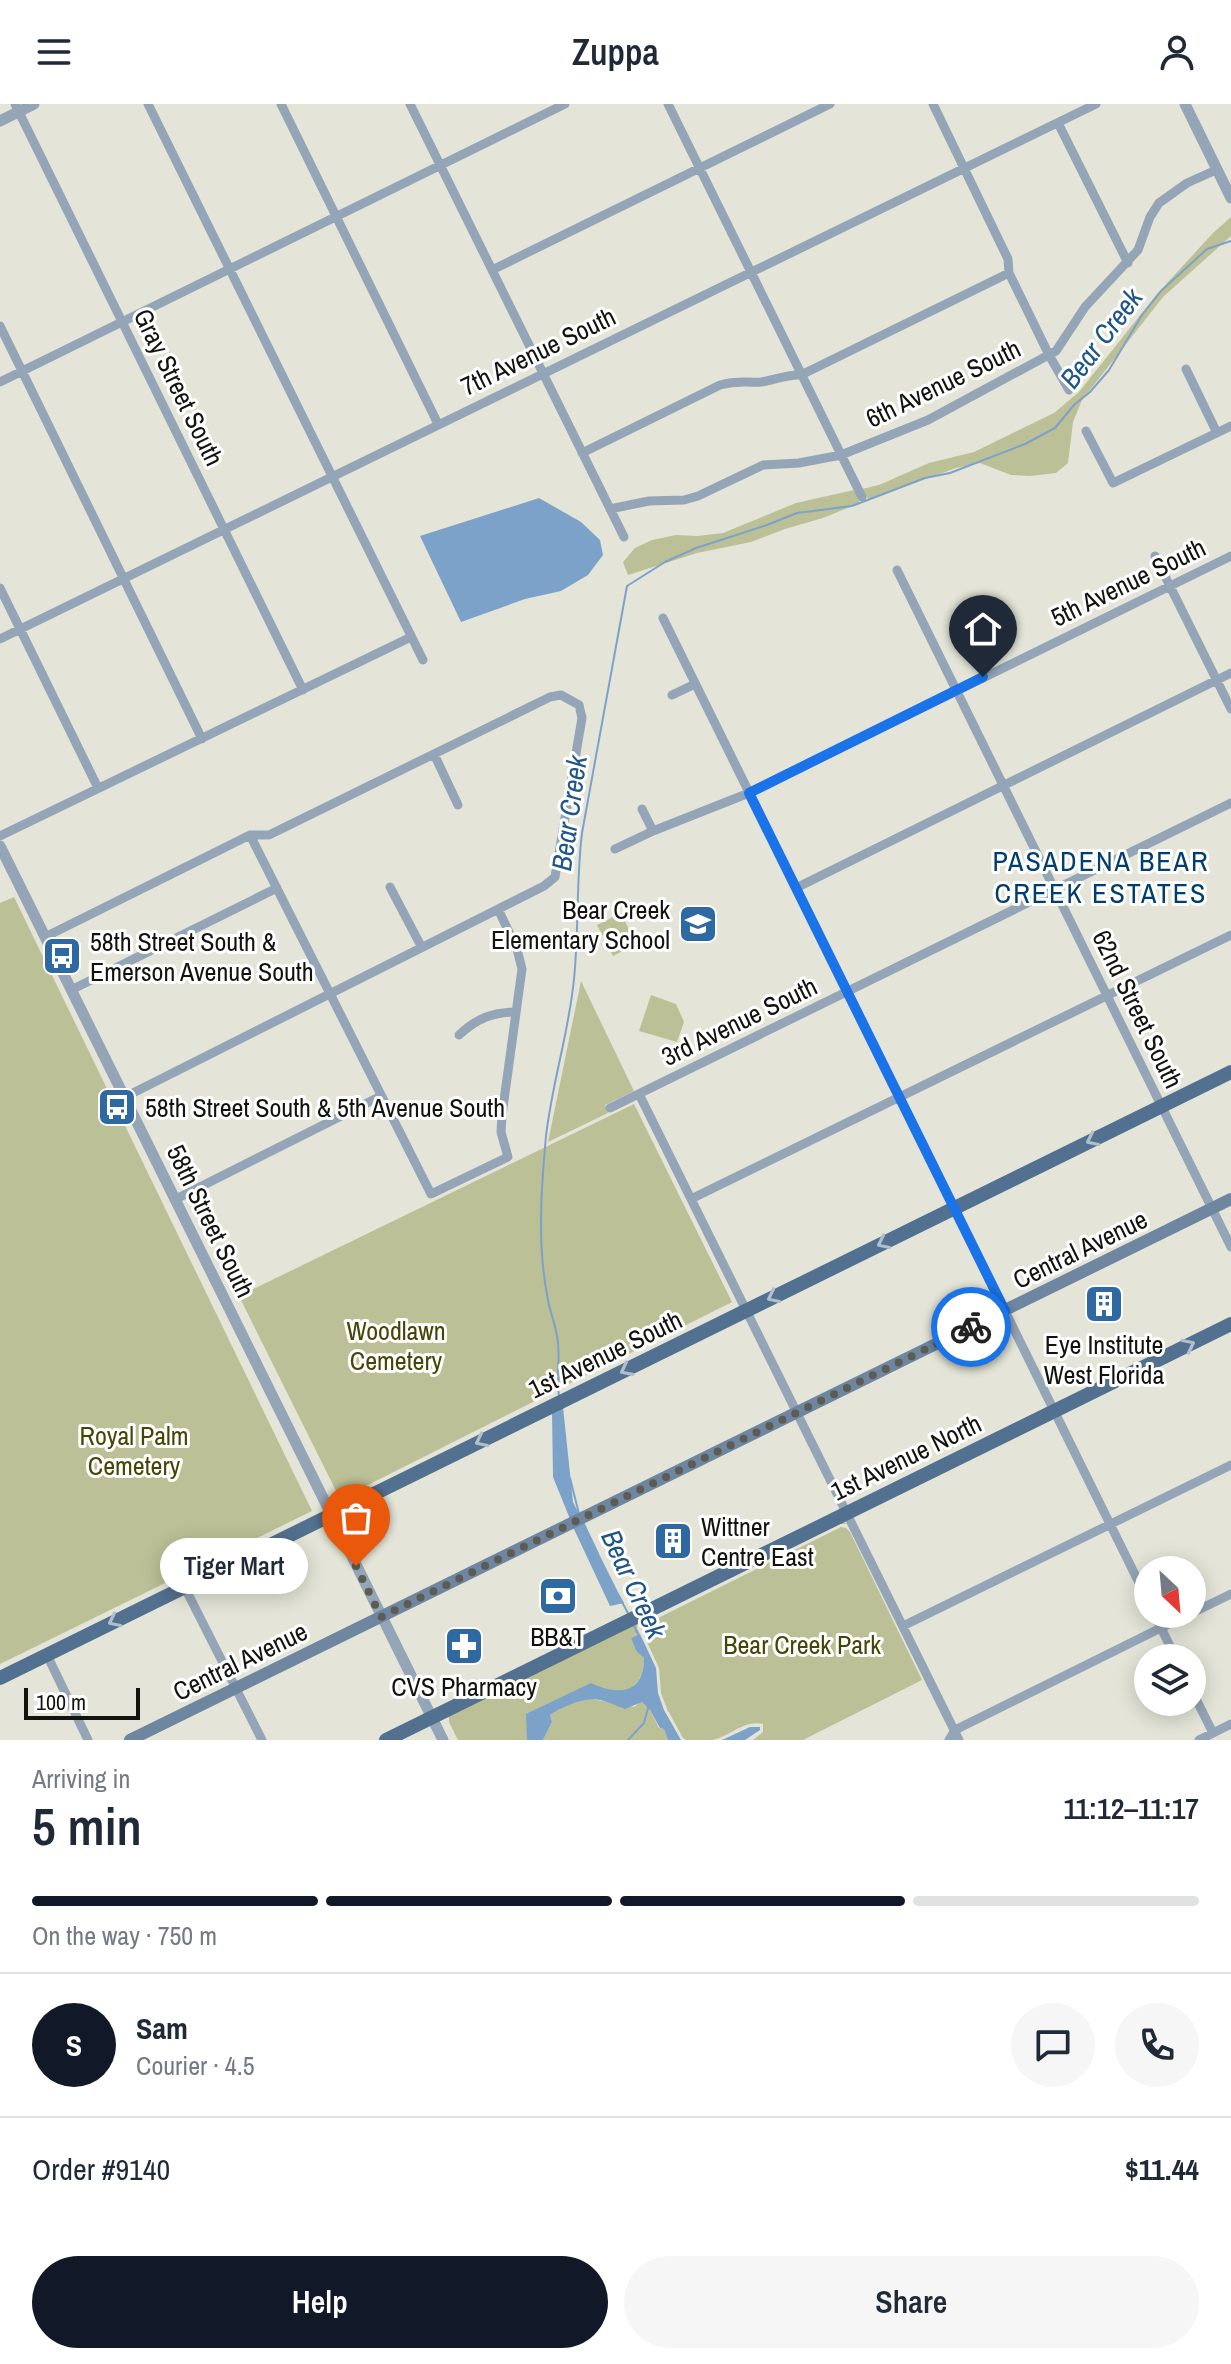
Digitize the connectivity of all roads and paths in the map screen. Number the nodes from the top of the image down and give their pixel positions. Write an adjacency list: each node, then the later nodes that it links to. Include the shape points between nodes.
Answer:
1 (34, 104): 11 (street)
2 (148, 104): 21 (street)
3 (281, 104): 19 (street)
4 (410, 104): 14 (street)
5 (565, 104): 14 (street)
6 (668, 104): 15 (street)
7 (830, 104): 15 (street)
8 (933, 104): 16 (street)
9 (1096, 104): 13 (street, 7th Avenue South)
10 (1185, 104): 17 (street)
11 (17, 108): 12 (street); 25 (street, Gray Street South)
12 (0, 121)
13 (1058, 123): 16 (street, 7th Avenue South); 20 (street)
14 (441, 165): 19 (street); 22 (street)
15 (699, 168): 22 (street); 24 (street)
16 (965, 168): 23 (street, via 1008,259); 24 (street, 7th Avenue South)
17 (1216, 170): 18 (street); 20 (street, 6th Avenue South, via 1159,203)
18 (1231, 198)
19 (336, 216): 21 (street); 34 (street)
20 (1128, 263): 27 (street, 6th Avenue South, via 1102,287)
21 (229, 269): 25 (street); 40 (street)
22 (492, 270): 30 (street)
23 (1009, 273): 27 (street); 31 (street)
24 (751, 274): 30 (street, 7th Avenue South); 31 (street)
25 (123, 322): 29 (street); 43 (street, Gray Street South)
26 (0, 326): 29 (street)
27 (1049, 355): 33 (street); 39 (street, 6th Avenue South, via 928,420)
28 (1186, 369): 37 (street)
29 (22, 371): 32 (street); 48 (street)
30 (543, 374): 34 (street, 7th Avenue South); 38 (street)
31 (801, 375): 38 (street, via 720,385); 39 (street)
32 (0, 382)
33 (1069, 390)
34 (438, 424): 40 (street, 7th Avenue South)
35 (1231, 426): 37 (street)
36 (1086, 431): 37 (street, via 1113,483)
37 (1217, 433)
38 (582, 453): 42 (street)
39 (841, 455): 41 (street); 42 (street, 6th Avenue South, via 763,465 684,500)
40 (331, 476): 43 (street, 7th Avenue South); 53 (street)
41 (862, 497)
42 (610, 509): 44 (street)
43 (224, 528): 48 (street, 7th Avenue South); 59 (street, Gray Street South)
44 (624, 537)
45 (1155, 556): 49 (street)
46 (1231, 556): 49 (street, 5th Avenue South)
47 (897, 570): 60 (street, 62nd Street South)
48 (124, 578): 52 (street, 7th Avenue South); 63 (street)
49 (1171, 586): 57 (street); 60 (street, 5th Avenue South)
50 (0, 588): 52 (street)
51 (663, 618): 58 (street)
52 (20, 629): 54 (street, 7th Avenue South); 66 (street)
53 (411, 637): 55 (street); 59 (street)
54 (0, 639)
55 (423, 660)
56 (1231, 673): 57 (street)
57 (1217, 680): 62 (street); 65 (street)
58 (695, 684): 61 (street); 67 (street)
59 (303, 690): 63 (street)
60 (956, 690): 65 (street, 62nd Street South); 67 (street, 5th Avenue South)
61 (672, 695)
62 (1231, 709)
63 (202, 739): 66 (street)
64 (434, 754): 69 (street); 72 (street, via 269,835); 80 (street, via 550,697 561,695 579,705 582,718 555,877)
65 (1004, 784): 78 (street); 79 (street, 62nd Street South)
66 (98, 788): 73 (street)
67 (749, 793): 71 (street, 5th Avenue South); 78 (street)
68 (1231, 803): 79 (street, 3rd Avenue South)
69 (458, 805)
70 (642, 809): 71 (street)
71 (653, 831): 75 (street, 5th Avenue South)
72 (250, 835): 77 (street); 82 (street)
73 (0, 836)
74 (0, 846): 82 (street, 58th Street South)
75 (615, 849)
76 (390, 887): 83 (street)
77 (277, 888): 84 (street); 86 (street)
78 (796, 888): 85 (street)
79 (1055, 890): 85 (street, 3rd Avenue South); 87 (street, 62nd Street South)
80 (498, 909): 83 (street); 88 (street, via 522,969)
81 (1231, 935): 87 (street)
82 (45, 937): 84 (street, 58th Street South)
83 (421, 946): 86 (street)
84 (71, 990): 94 (street, 58th Street South)
85 (848, 992): 91 (street, 3rd Avenue South); 93 (street)
86 (332, 994): 92 (street); 94 (street)
87 (1107, 995): 93 (street); 95 (street, 62nd Street South)
88 (516, 1012): 89 (street, via 488,1015); 92 (street, via 501,1132 508,1157 431,1194)
89 (459, 1035)
90 (1231, 1072): 95 (main road, 1st Avenue South)
91 (639, 1094): 96 (street, 3rd Avenue South); 98 (street)
92 (381, 1096): 97 (street)
93 (900, 1096): 98 (street); 100 (street)
94 (125, 1097): 97 (street, 58th Street South)
95 (1162, 1106): 100 (main road, 1st Avenue South, one-way to 100); 101 (street, 62nd Street South)
96 (610, 1108)
97 (176, 1199): 110 (street, 58th Street South)
98 (691, 1199): 103 (street)
99 (1231, 1199): 101 (main road, Central Avenue)
100 (953, 1208): 103 (main road, 1st Avenue South, one-way to 103); 104 (street)
101 (1213, 1208): 102 (street, 62nd Street South); 104 (main road, Central Avenue)
102 (1231, 1247)
103 (746, 1310): 106 (street); 110 (main road, 1st Avenue South, one-way to 110)
104 (1005, 1311): 106 (main road, Central Avenue); 107 (street)
105 (1231, 1324): 107 (main road, 1st Avenue North, one-way to 105)
106 (798, 1412): 109 (street); 116 (main road, Central Avenue)
107 (1055, 1412): 109 (main road, 1st Avenue North); 111 (street)
108 (1231, 1465): 111 (street)
109 (847, 1513): 117 (street); 124 (main road, 1st Avenue North)
110 (331, 1514): 113 (main road, 1st Avenue South); 116 (street, 58th Street South)
111 (1110, 1524): 112 (street); 117 (street)
112 (1134, 1573)
113 (184, 1586): 120 (main road, 1st Avenue South, one-way to 120); 122 (street)
114 (1231, 1594): 115 (street)
115 (1206, 1606)
116 (381, 1617): 122 (main road, Central Avenue); 124 (street, 58th Street South)
117 (903, 1626): 126 (street)
118 (1161, 1628): 119 (street); 126 (street)
119 (1169, 1644)
120 (47, 1655): 121 (main road, 1st Avenue South); 128 (street)
121 (0, 1678)
122 (236, 1688): 129 (main road, Central Avenue); 130 (street)
123 (1202, 1716): 127 (street)
124 (432, 1718): 131 (main road, 1st Avenue North); 132 (street, 58th Street South)
125 (1231, 1724): 127 (street)
126 (957, 1735): 133 (street)
127 (1210, 1737): 134 (street)
128 (88, 1740)
129 (130, 1740)
130 (262, 1740)
131 (386, 1740)
132 (443, 1740)
133 (949, 1740)
134 (1199, 1740)

